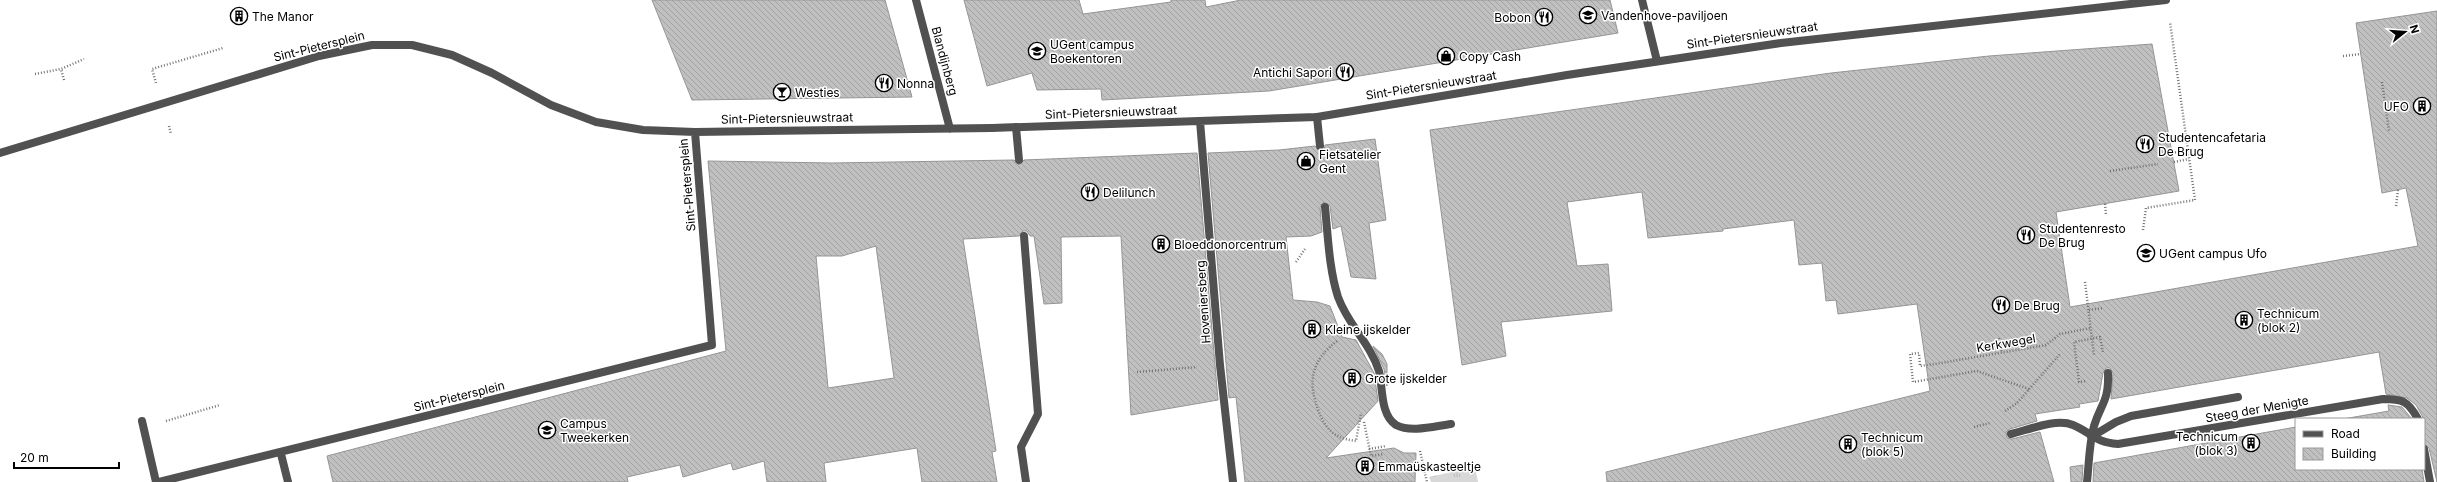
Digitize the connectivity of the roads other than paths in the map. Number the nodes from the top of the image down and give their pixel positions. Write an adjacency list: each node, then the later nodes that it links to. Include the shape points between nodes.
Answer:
1 (916, 0): 8 (street, Blandijnberg)
2 (1642, 0): 4 (street)
3 (2166, 0): 4 (street, Sint-Pietersnieuwstraat, via 1875,31)
4 (1657, 61): 5 (street, Sint-Pietersnieuwstraat)
5 (1317, 116): 6 (street, Sint-Pietersnieuwstraat); 10 (street)
6 (1200, 121): 7 (street, Sint-Pietersnieuwstraat); 28 (street, Hoveniersberg, via 1220,365)
7 (1016, 127): 8 (street, Sint-Pietersnieuwstraat); 12 (street)
8 (950, 129): 9 (street, Sint-Pietersnieuwstraat)
9 (695, 132): 11 (street, Sint-Pietersplein, via 643,130 596,122 552,105 452,55 412,45 372,45 319,56); 22 (street, Sint-Pietersplein, via 712,345)
10 (1320, 146)
11 (0, 153)
12 (1019, 160)
13 (1325, 207): 19 (street, via 1338,296 1347,318 1372,352 1379,373 1386,413 1396,425 1418,429)
14 (1024, 236): 27 (street, via 1038,414 1021,446)
15 (2108, 373): 21 (street, via 2107,396)
16 (2238, 396): 21 (street, Steeg der Menigte, via 2131,416)
17 (2417, 418): 21 (street, Steeg der Menigte, via 2411,406 2400,399 2383,399 2118,444 2102,443)
18 (143, 424): 24 (street)
19 (1450, 424)
20 (2011, 434): 21 (street, Steeg der Menigte, via 2060,423 2072,425)
21 (2091, 438): 29 (street)
22 (281, 454): 25 (street, Sint-Pietersplein); 26 (street)
23 (2425, 454): 30 (street)
24 (156, 482)
25 (159, 482)
26 (288, 482)
27 (1026, 482)
28 (1233, 482)
29 (2087, 482)
30 (2430, 482)

